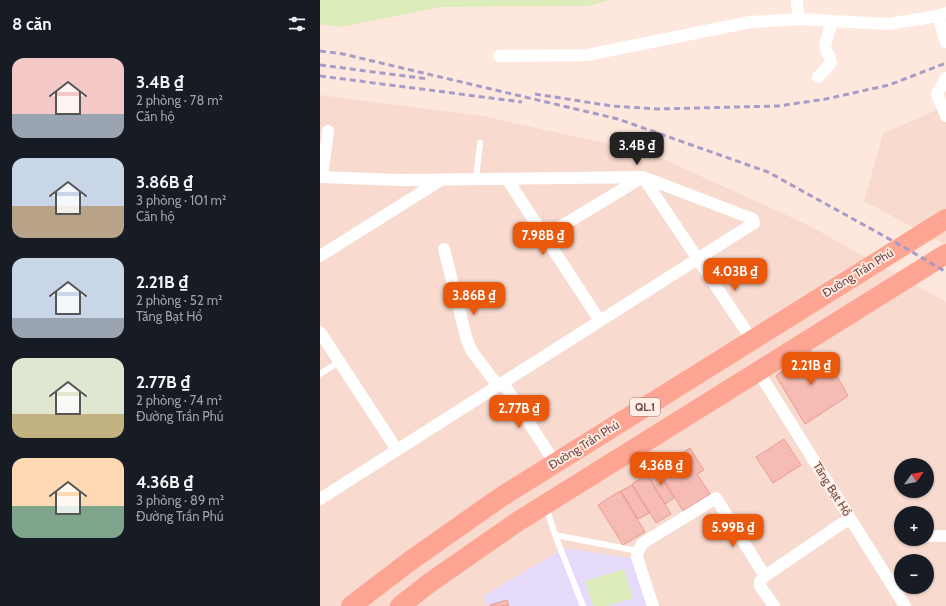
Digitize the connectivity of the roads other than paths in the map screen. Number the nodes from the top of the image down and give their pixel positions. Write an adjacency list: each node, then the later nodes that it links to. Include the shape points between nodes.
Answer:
1 (797, 0): 3 (street)
2 (942, 14): 4 (street, via 888,24); 5 (street)
3 (800, 19): 4 (street); 6 (street, via 750,22 587,55)
4 (832, 21): 7 (street, via 825,46 831,63)
5 (946, 42)
6 (499, 56)
7 (818, 77)
8 (946, 78): 9 (street, via 937,94)
9 (946, 116)
10 (328, 131): 12 (street)
11 (480, 143): 14 (lane)
12 (321, 177): 16 (street)
13 (643, 177): 15 (street); 18 (street); 22 (street); 22 (street, via 753,219 754,223 750,226)
14 (476, 179): 15 (street); 16 (street)
15 (507, 179): 18 (street)
16 (441, 180): 21 (street)
17 (946, 218): 25 (highway, Đường Trần Phú / QL.1)
18 (544, 236): 23 (street)
19 (444, 249): 29 (street, via 471,350)
20 (946, 254): 27 (highway, QL.1)
21 (320, 256)
22 (698, 258): 23 (street); 25 (street)
23 (600, 321): 29 (street)
24 (320, 332): 26 (street)
25 (752, 340): 31 (highway, Đường Trần Phú / QL.1)
26 (339, 362): 28 (lane); 30 (street)
27 (758, 371): 33 (highway, QL.1); 34 (street, Tăng Bạt Hổ)
28 (320, 374)
29 (500, 384): 30 (street); 31 (street)
30 (397, 450): 32 (street)
31 (555, 463): 40 (highway, Đường Trần Phú / QL.1, via 410,560)
32 (320, 499)
33 (545, 504): 35 (lane); 41 (highway, QL.1)
34 (850, 518): 39 (street); 45 (street, Tăng Bạt Hổ)
35 (555, 536): 38 (lane); 42 (lane)
36 (934, 536): 37 (street)
37 (946, 536)
38 (638, 551): 39 (street, via 643,543 716,498); 43 (street, via 637,557)
39 (765, 576): 44 (street, via 760,581 760,586)
40 (351, 606)
41 (400, 606)
42 (583, 606)
43 (653, 606)
44 (774, 606)
45 (906, 606)

